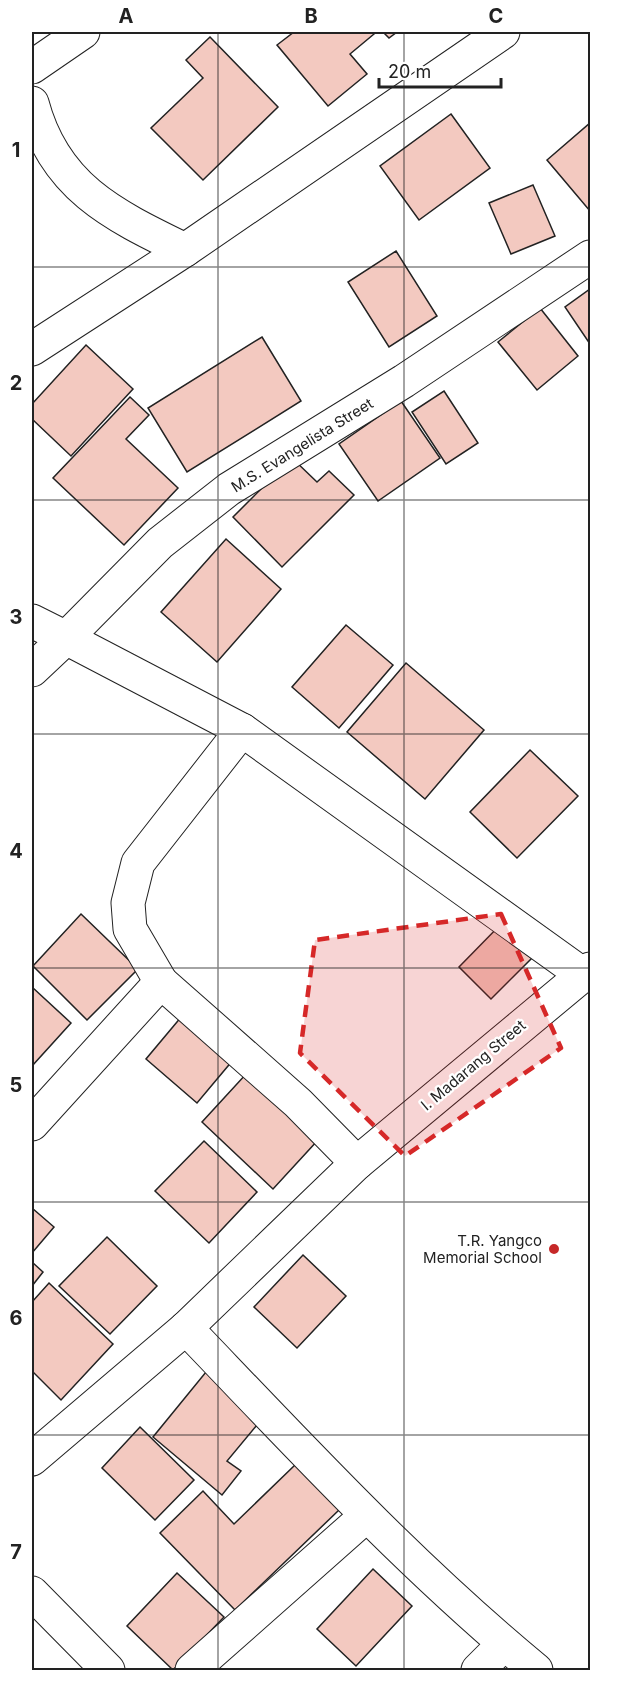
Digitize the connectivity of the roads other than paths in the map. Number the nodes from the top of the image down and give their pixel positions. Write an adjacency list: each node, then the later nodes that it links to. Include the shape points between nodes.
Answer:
1 (83, 32): 3 (street)
2 (503, 32): 5 (street)
3 (32, 67)
4 (32, 103): 5 (street, via 37,123 57,163 98,203)
5 (185, 250): 7 (street)
6 (591, 257): 9 (street, M.S. Evangelista Street, via 404,381 229,489 160,543)
7 (32, 349)
8 (32, 621): 9 (street)
9 (66, 638): 10 (street, M.S. Evangelista Street); 11 (street)
10 (32, 670)
11 (242, 730): 12 (street); 13 (street, via 138,864 128,903 130,929)
12 (586, 971): 15 (street, I. Madarang Street)
13 (161, 982): 14 (street); 15 (street, via 298,1103)
14 (32, 1124)
15 (357, 1163): 16 (street, I. Madarang Street)
16 (186, 1328): 17 (street, I. Madarang Street); 18 (street)
17 (32, 1459)
18 (366, 1516): 20 (street); 22 (street)
19 (32, 1593): 21 (street)
20 (504, 1644): 23 (street); 24 (street)
21 (108, 1671)
22 (192, 1671)
23 (478, 1671)
24 (536, 1671)

